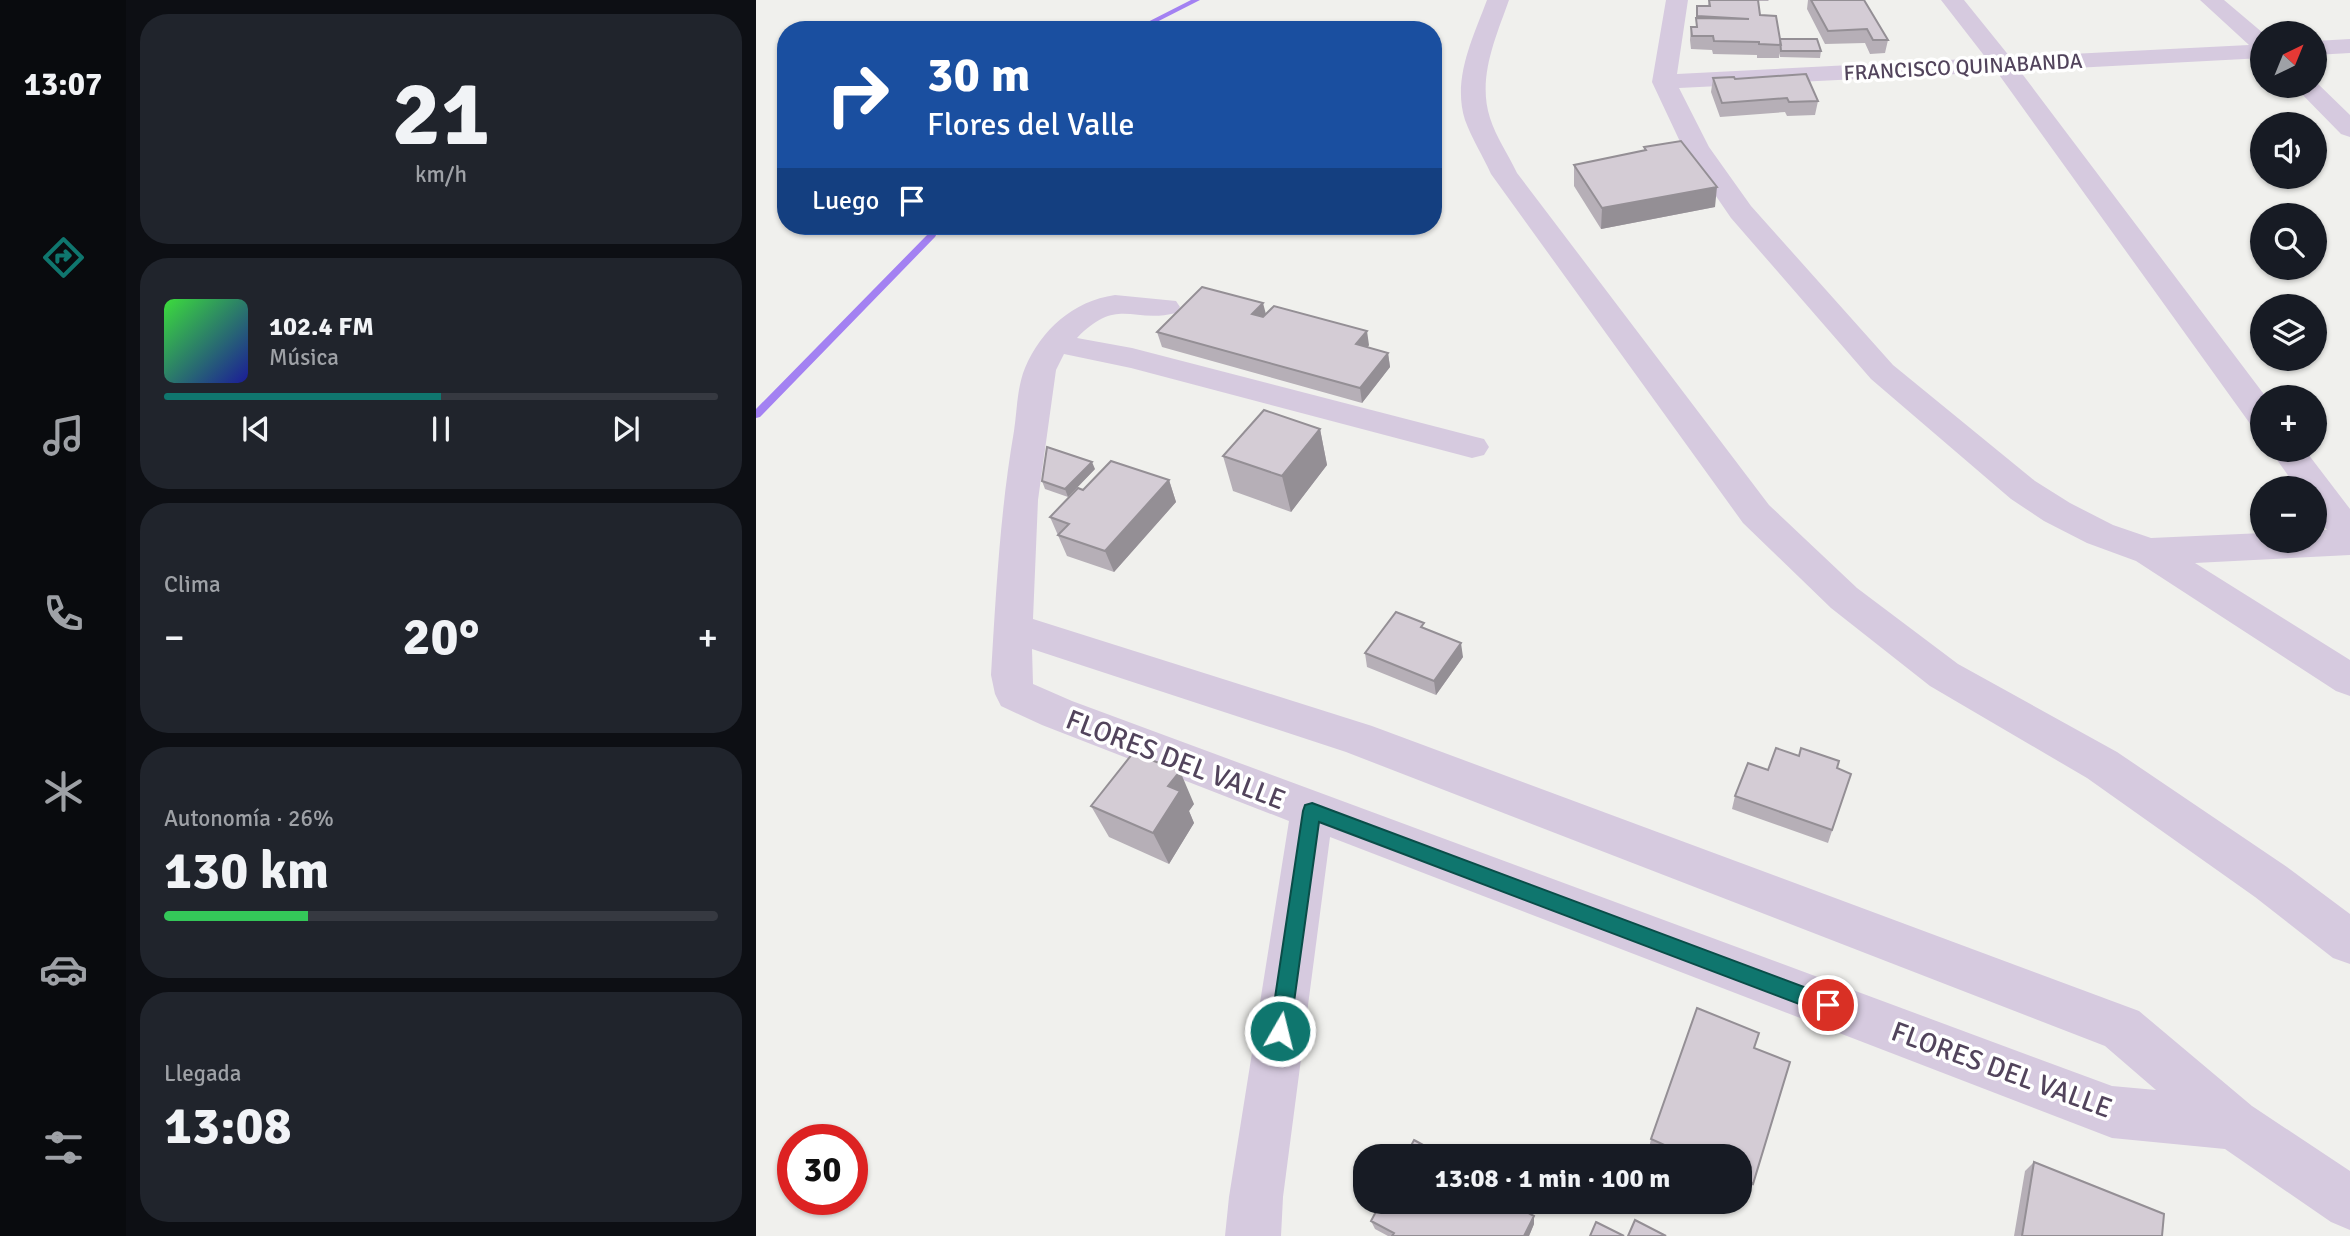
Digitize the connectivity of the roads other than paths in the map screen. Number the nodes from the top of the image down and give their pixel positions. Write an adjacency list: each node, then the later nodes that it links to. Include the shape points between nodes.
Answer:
1 (1498, 0): 24 (street, via 1472,93 1477,118 1504,174 1756,514 1844,598 1944,676 2102,765)
2 (1677, 0): 10 (street)
3 (1952, 0): 9 (street)
4 (2211, 0): 5 (street)
5 (2250, 34)
6 (2350, 46): 7 (street)
7 (2328, 47)
8 (2250, 52): 9 (street, FRANCISCO QUINABANDA)
9 (2003, 64): 10 (street, FRANCISCO QUINABANDA); 15 (street)
10 (1664, 82): 20 (street, via 1696,148 1741,212 1882,372 2023,490 2100,534)
11 (2318, 98): 12 (street)
12 (2350, 129)
13 (1164, 307): 14 (street, FLORES DEL VALLE, via 1114,303 1095,307)
14 (1055, 343): 16 (street, via 1132,358); 21 (street, FLORES DEL VALLE, via 1040,370 1020,500)
15 (2250, 399)
16 (1472, 447)
17 (2296, 462): 18 (street)
18 (2350, 535)
19 (2350, 542): 20 (street)
20 (2149, 552): 22 (street)
21 (1015, 628): 23 (street, FLORES DEL VALLE, via 1011,675 1014,694 1020,698); 25 (street, FLORES DEL VALLE, via 1357,738 2122,1028)
22 (2350, 680)
23 (1312, 811): 25 (street, FLORES DEL VALLE, via 2112,1112); 27 (street)
24 (2350, 942)
25 (2234, 1124): 26 (street, FLORES DEL VALLE)
26 (2350, 1203)
27 (1253, 1236)

